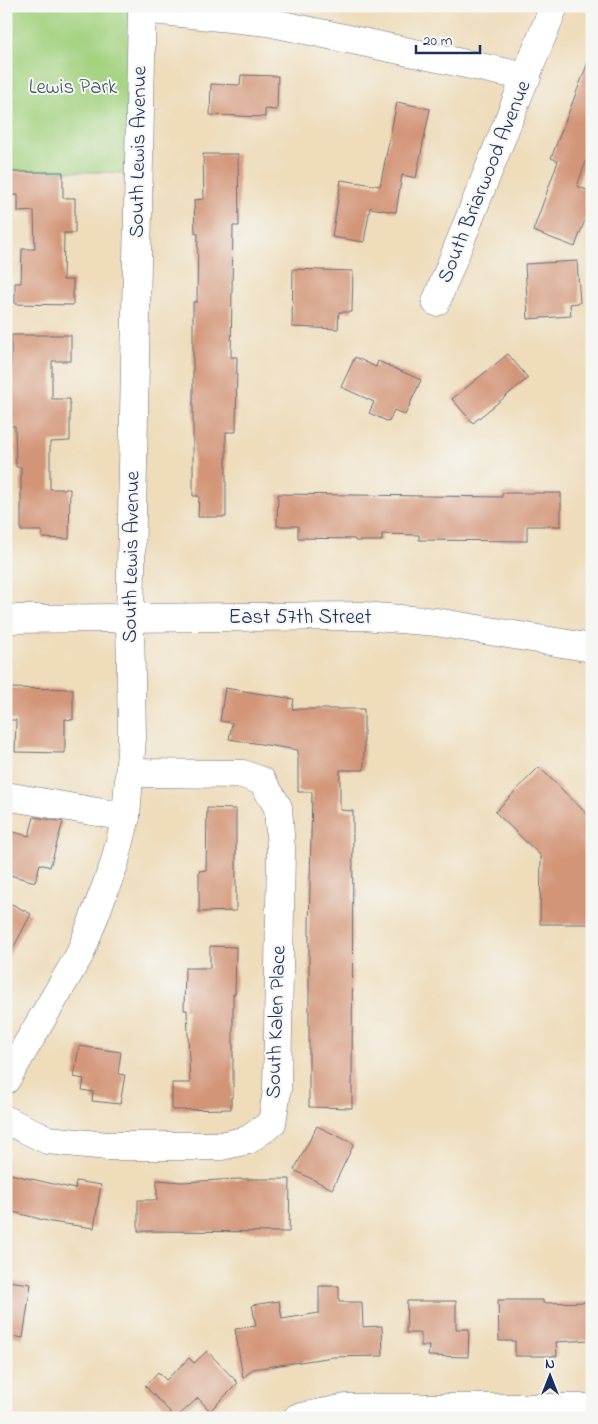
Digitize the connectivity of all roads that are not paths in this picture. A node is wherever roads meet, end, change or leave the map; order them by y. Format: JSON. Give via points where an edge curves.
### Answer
{"nodes":[{"id":1,"x":554,"y":6,"type":"edge"},
{"id":2,"x":142,"y":8,"type":"edge"},
{"id":3,"x":527,"y":78,"type":"junction"},
{"id":4,"x":436,"y":302,"type":"dead end"},
{"id":5,"x":6,"y":619,"type":"edge"},
{"id":6,"x":130,"y":619,"type":"junction"},
{"id":7,"x":592,"y":648,"type":"edge"},
{"id":8,"x":131,"y":773,"type":"junction"},
{"id":9,"x":6,"y":796,"type":"edge"},
{"id":10,"x":126,"y":817,"type":"junction"},
{"id":11,"x":6,"y":1080,"type":"edge"},
{"id":12,"x":6,"y":1120,"type":"edge"},
{"id":13,"x":592,"y":1408,"type":"edge"},
{"id":14,"x":297,"y":1418,"type":"edge"}],
"edges":[{"from":1,"to":3,"type":"street","name":"South Briarwood Avenue"},
{"from":2,"to":3,"type":"street","via":[[268,22]]},
{"from":2,"to":6,"type":"street","name":"South Lewis Avenue"},
{"from":3,"to":4,"type":"street","name":"South Briarwood Avenue"},
{"from":5,"to":6,"type":"street","name":"East 57th Street"},
{"from":6,"to":7,"type":"street","name":"East 57th Street","via":[[403,618]]},
{"from":6,"to":8,"type":"street","name":"South Lewis Avenue"},
{"from":8,"to":10,"type":"street","name":"South Lewis Avenue"},
{"from":8,"to":12,"type":"street","name":"South Kalen Place","via":[[243,774],[262,782],[278,807],[281,849],[277,1090],[272,1123],[248,1140],[221,1146],[107,1146],[48,1140]]},
{"from":9,"to":10,"type":"street"},
{"from":10,"to":11,"type":"street","name":"South Lewis Avenue","via":[[114,865],[80,954]]},
{"from":13,"to":14,"type":"street","via":[[346,1408]]}]}
